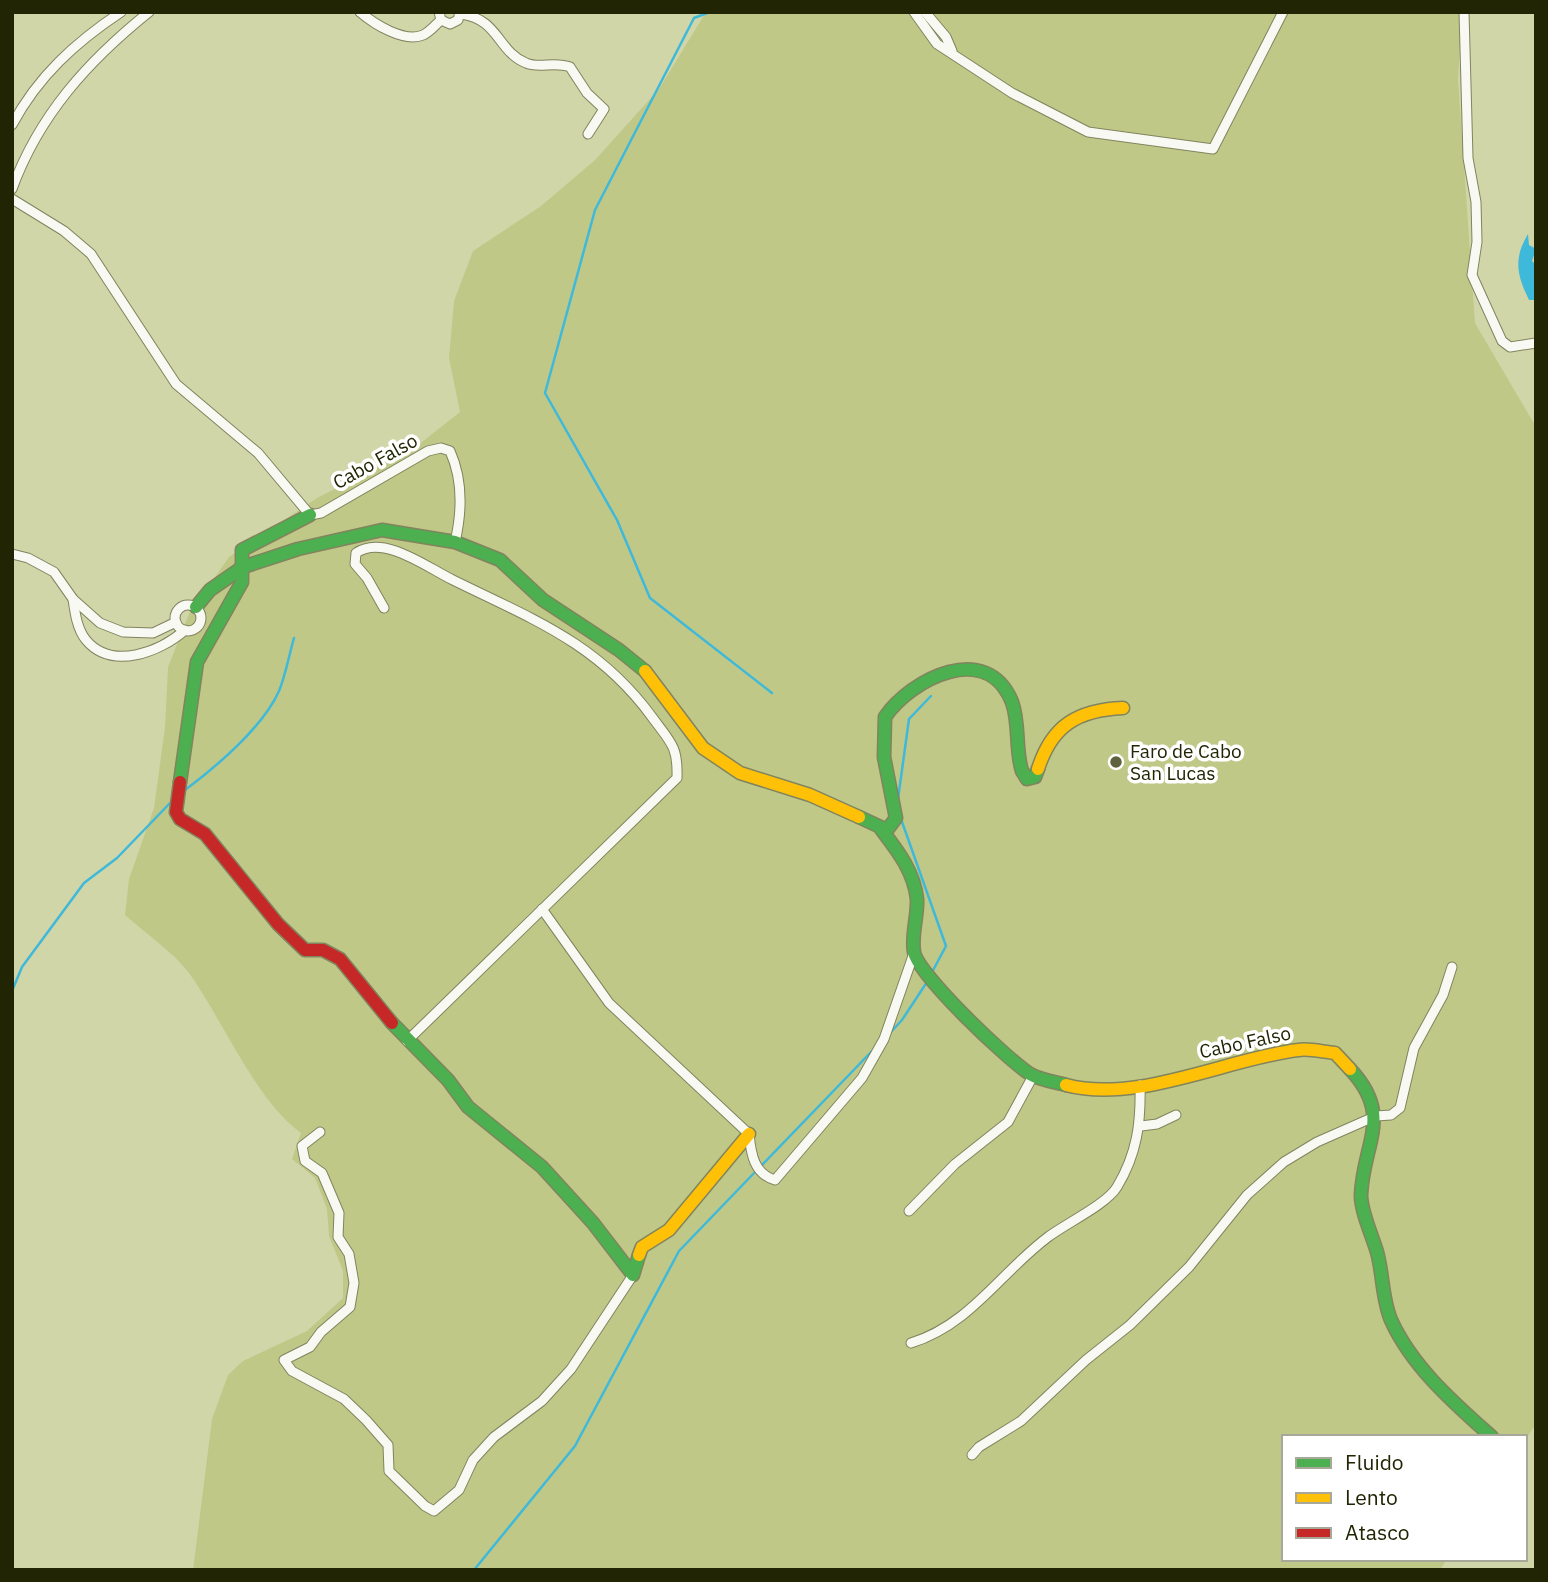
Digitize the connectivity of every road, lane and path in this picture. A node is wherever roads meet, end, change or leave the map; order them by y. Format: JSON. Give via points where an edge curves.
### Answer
{"nodes":[{"id":1,"x":121,"y":12,"type":"edge"},
{"id":2,"x":149,"y":12,"type":"edge"},
{"id":3,"x":360,"y":12,"type":"edge"},
{"id":4,"x":914,"y":12,"type":"edge"},
{"id":5,"x":925,"y":12,"type":"edge"},
{"id":6,"x":1283,"y":12,"type":"edge"},
{"id":7,"x":1464,"y":12,"type":"edge"},
{"id":8,"x":461,"y":13,"type":"edge"},
{"id":9,"x":440,"y":16,"type":"edge"},
{"id":10,"x":952,"y":51,"type":"junction"},
{"id":11,"x":12,"y":125,"type":"edge"},
{"id":12,"x":588,"y":134,"type":"dead end"},
{"id":13,"x":12,"y":189,"type":"edge"},
{"id":14,"x":12,"y":199,"type":"edge"},
{"id":15,"x":1536,"y":343,"type":"edge"},
{"id":16,"x":310,"y":515,"type":"junction"},
{"id":17,"x":455,"y":542,"type":"junction"},
{"id":18,"x":12,"y":554,"type":"edge"},
{"id":19,"x":243,"y":567,"type":"junction"},
{"id":20,"x":73,"y":599,"type":"junction"},
{"id":21,"x":196,"y":607,"type":"junction"},
{"id":22,"x":384,"y":608,"type":"dead end"},
{"id":23,"x":88,"y":611,"type":"junction"},
{"id":24,"x":77,"y":622,"type":"junction"},
{"id":25,"x":176,"y":622,"type":"junction"},
{"id":26,"x":185,"y":631,"type":"junction"},
{"id":27,"x":153,"y":633,"type":"junction"},
{"id":28,"x":157,"y":650,"type":"junction"},
{"id":29,"x":1123,"y":709,"type":"dead end"},
{"id":30,"x":881,"y":829,"type":"junction"},
{"id":31,"x":542,"y":909,"type":"junction"},
{"id":32,"x":914,"y":953,"type":"junction"},
{"id":33,"x":1452,"y":967,"type":"dead end"},
{"id":34,"x":926,"y":976,"type":"junction"},
{"id":35,"x":905,"y":982,"type":"junction"},
{"id":36,"x":407,"y":1041,"type":"junction"},
{"id":37,"x":1033,"y":1076,"type":"junction"},
{"id":38,"x":1140,"y":1085,"type":"junction"},
{"id":39,"x":1176,"y":1115,"type":"dead end"},
{"id":40,"x":1376,"y":1116,"type":"junction"},
{"id":41,"x":1141,"y":1126,"type":"junction"},
{"id":42,"x":320,"y":1132,"type":"dead end"},
{"id":43,"x":749,"y":1135,"type":"junction"},
{"id":44,"x":909,"y":1211,"type":"dead end"},
{"id":45,"x":633,"y":1275,"type":"junction"},
{"id":46,"x":911,"y":1343,"type":"dead end"},
{"id":47,"x":1490,"y":1435,"type":"edge"},
{"id":48,"x":972,"y":1455,"type":"dead end"}],
"edges":[{"from":1,"to":11,"type":"street","via":[[54,65]]},
{"from":2,"to":13,"type":"street","via":[[111,42],[66,92],[36,138]]},
{"from":3,"to":9,"type":"street","via":[[374,24],[416,36],[426,33]]},
{"from":4,"to":10,"type":"street","via":[[931,39]]},
{"from":5,"to":10,"type":"street"},
{"from":6,"to":10,"type":"street","via":[[1213,149],[1088,132],[1012,93]]},
{"from":7,"to":15,"type":"street","via":[[1468,158],[1476,202],[1472,275],[1502,341],[1510,347]]},
{"from":8,"to":9,"type":"street","via":[[453,24]]},
{"from":8,"to":12,"type":"street","via":[[482,19],[527,64],[552,62],[570,68],[604,109]]},
{"from":14,"to":16,"type":"street","via":[[91,254],[176,384],[258,453]]},
{"from":16,"to":17,"type":"street","name":"Cabo Falso","via":[[441,448],[450,451],[459,483],[462,515]]},
{"from":16,"to":19,"type":"street","via":[[242,550]]},
{"from":17,"to":19,"type":"street","via":[[382,530]]},
{"from":17,"to":30,"type":"street","via":[[500,560],[543,600],[619,650],[649,675],[703,748],[740,774],[810,795]]},
{"from":18,"to":20,"type":"street","via":[[54,572]]},
{"from":19,"to":21,"type":"street","via":[[216,585]]},
{"from":19,"to":36,"type":"street","via":[[236,597],[197,663],[176,812],[205,834],[305,950],[323,950],[340,959]]},
{"from":20,"to":23,"type":"street"},
{"from":20,"to":24,"type":"street"},
{"from":21,"to":25,"type":"street","via":[[180,607]]},
{"from":21,"to":26,"type":"street","via":[[201,621]]},
{"from":22,"to":31,"type":"street","via":[[355,564],[356,553],[365,547],[380,546],[421,563],[585,648],[639,700],[678,753],[677,778]]},
{"from":23,"to":24,"type":"street"},
{"from":23,"to":27,"type":"street","via":[[100,623],[123,632]]},
{"from":24,"to":28,"type":"street","via":[[95,648],[120,656]]},
{"from":25,"to":26,"type":"street"},
{"from":25,"to":27,"type":"street"},
{"from":26,"to":28,"type":"street"},
{"from":27,"to":28,"type":"street"},
{"from":29,"to":30,"type":"street","via":[[1066,724],[1049,739],[1035,777],[1027,779],[1010,698],[998,684],[986,673],[970,668],[928,679],[885,718],[884,757],[896,818],[890,829]]},
{"from":30,"to":32,"type":"street","via":[[906,862],[917,898]]},
{"from":31,"to":36,"type":"street"},
{"from":31,"to":43,"type":"street","via":[[609,1003]]},
{"from":32,"to":34,"type":"street","name":"Cabo Falso"},
{"from":32,"to":35,"type":"street"},
{"from":33,"to":40,"type":"street","via":[[1415,1048],[1400,1108],[1391,1115]]},
{"from":34,"to":35,"type":"street"},
{"from":34,"to":37,"type":"street","name":"Cabo Falso","via":[[993,1046]]},
{"from":35,"to":43,"type":"street","via":[[884,1039],[862,1077],[775,1180],[758,1169]]},
{"from":36,"to":45,"type":"street","via":[[448,1080],[468,1107],[542,1167]]},
{"from":37,"to":38,"type":"street","name":"Cabo Falso","via":[[1089,1091]]},
{"from":37,"to":44,"type":"street","via":[[1007,1122],[955,1164]]},
{"from":38,"to":40,"type":"street","name":"Cabo Falso","via":[[1300,1049],[1335,1054],[1362,1082]]},
{"from":38,"to":41,"type":"street"},
{"from":39,"to":41,"type":"street"},
{"from":40,"to":47,"type":"street","via":[[1361,1197],[1390,1318],[1408,1351],[1454,1404]]},
{"from":40,"to":48,"type":"street","via":[[1284,1162],[1247,1195],[1189,1267],[1130,1325],[1021,1422]]},
{"from":41,"to":46,"type":"street","via":[[1116,1190],[1046,1238],[971,1310],[933,1336]]},
{"from":42,"to":45,"type":"street","via":[[302,1146],[305,1161],[322,1173],[339,1213],[338,1237],[349,1254],[354,1283],[350,1307],[310,1347],[284,1360],[292,1371],[344,1399],[366,1420],[388,1445],[389,1471],[434,1511],[459,1490],[473,1460],[494,1437],[542,1401],[571,1369]]},
{"from":43,"to":45,"type":"street","via":[[669,1230],[642,1247]]}]}
